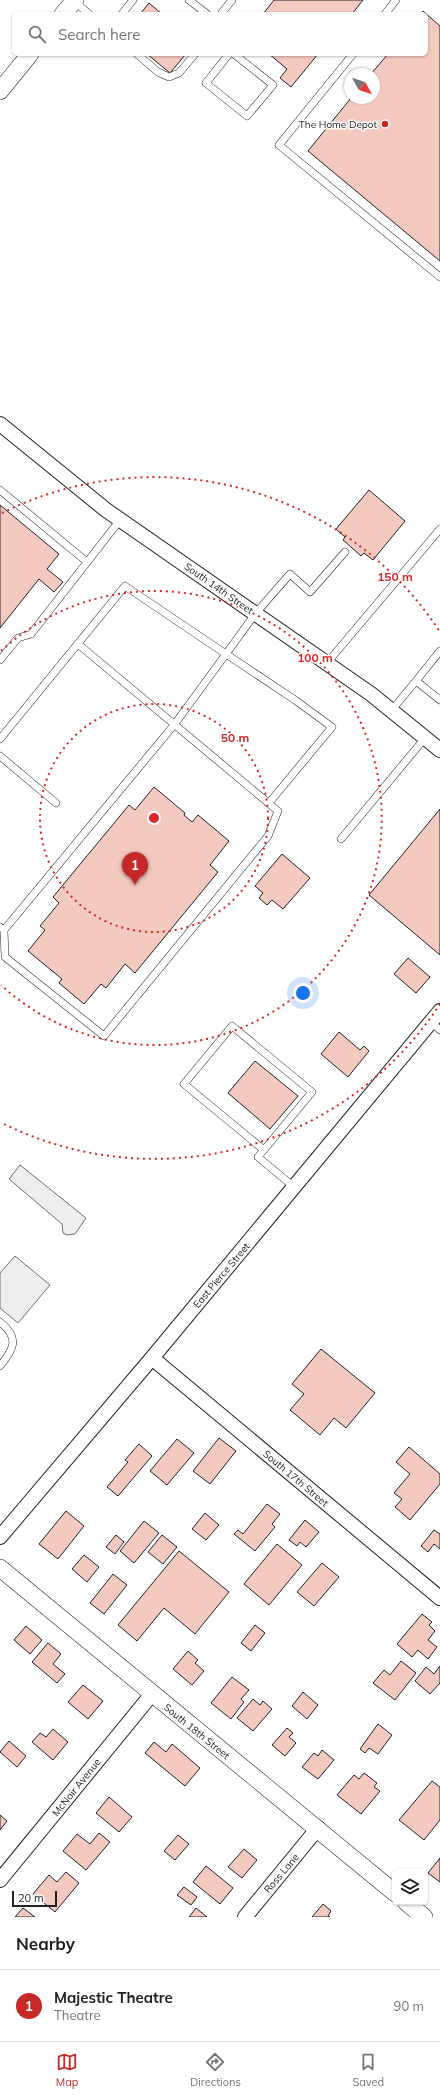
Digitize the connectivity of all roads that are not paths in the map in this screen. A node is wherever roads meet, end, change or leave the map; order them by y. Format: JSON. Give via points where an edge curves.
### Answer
{"nodes":[{"id":1,"x":134,"y":0,"type":"edge"},
{"id":2,"x":189,"y":0,"type":"edge"},
{"id":3,"x":232,"y":0,"type":"edge"},
{"id":4,"x":396,"y":0,"type":"edge"},
{"id":5,"x":71,"y":5,"type":"edge"},
{"id":6,"x":85,"y":12,"type":"edge"},
{"id":7,"x":124,"y":12,"type":"edge"},
{"id":8,"x":204,"y":12,"type":"edge"},
{"id":9,"x":223,"y":12,"type":"edge"},
{"id":10,"x":387,"y":12,"type":"edge"},
{"id":11,"x":28,"y":56,"type":"edge"},
{"id":12,"x":139,"y":56,"type":"edge"},
{"id":13,"x":193,"y":56,"type":"edge"},
{"id":14,"x":227,"y":56,"type":"edge"},
{"id":15,"x":236,"y":56,"type":"edge"},
{"id":16,"x":351,"y":56,"type":"edge"},
{"id":17,"x":0,"y":91,"type":"edge"},
{"id":18,"x":440,"y":277,"type":"edge"},
{"id":19,"x":0,"y":424,"type":"edge"},
{"id":20,"x":0,"y":490,"type":"edge"},
{"id":21,"x":120,"y":520,"type":"junction"},
{"id":22,"x":440,"y":529,"type":"edge"},
{"id":23,"x":345,"y":552,"type":"dead end"},
{"id":24,"x":87,"y":562,"type":"junction"},
{"id":25,"x":255,"y":614,"type":"junction"},
{"id":26,"x":78,"y":644,"type":"junction"},
{"id":27,"x":440,"y":651,"type":"edge"},
{"id":28,"x":226,"y":654,"type":"junction"},
{"id":29,"x":0,"y":660,"type":"edge"},
{"id":30,"x":327,"y":663,"type":"junction"},
{"id":31,"x":416,"y":681,"type":"junction"},
{"id":32,"x":440,"y":700,"type":"edge"},
{"id":33,"x":391,"y":711,"type":"junction"},
{"id":34,"x":174,"y":725,"type":"junction"},
{"id":35,"x":425,"y":738,"type":"junction"},
{"id":36,"x":0,"y":739,"type":"edge"},
{"id":37,"x":440,"y":750,"type":"edge"},
{"id":38,"x":0,"y":756,"type":"edge"},
{"id":39,"x":56,"y":803,"type":"dead end"},
{"id":40,"x":269,"y":803,"type":"junction"},
{"id":41,"x":341,"y":839,"type":"dead end"},
{"id":42,"x":2,"y":929,"type":"edge"},
{"id":43,"x":440,"y":1011,"type":"edge"},
{"id":44,"x":435,"y":1026,"type":"edge"},
{"id":45,"x":264,"y":1150,"type":"junction"},
{"id":46,"x":294,"y":1187,"type":"junction"},
{"id":47,"x":0,"y":1322,"type":"edge"},
{"id":48,"x":152,"y":1358,"type":"junction"},
{"id":49,"x":0,"y":1366,"type":"edge"},
{"id":50,"x":0,"y":1537,"type":"edge"},
{"id":51,"x":0,"y":1568,"type":"edge"},
{"id":52,"x":440,"y":1598,"type":"edge"},
{"id":53,"x":152,"y":1694,"type":"junction"},
{"id":54,"x":318,"y":1828,"type":"junction"},
{"id":55,"x":0,"y":1880,"type":"edge"},
{"id":56,"x":392,"y":1890,"type":"edge"},
{"id":57,"x":409,"y":1905,"type":"edge"},
{"id":58,"x":245,"y":1917,"type":"edge"},
{"id":59,"x":422,"y":1917,"type":"edge"}],
"edges":[{"from":1,"to":7,"type":"lane"},
{"from":2,"to":8,"type":"lane"},
{"from":3,"to":9,"type":"lane"},
{"from":4,"to":10,"type":"lane"},
{"from":5,"to":6,"type":"lane"},
{"from":11,"to":17,"type":"street"},
{"from":12,"to":13,"type":"lane","via":[[158,72],[170,77],[179,74]]},
{"from":14,"to":15,"type":"lane","via":[[206,83],[247,116],[273,86]]},
{"from":16,"to":18,"type":"lane","via":[[279,145]]},
{"from":19,"to":21,"type":"street","name":"South 14th Street"},
{"from":20,"to":24,"type":"lane"},
{"from":21,"to":24,"type":"lane"},
{"from":21,"to":25,"type":"street","name":"South 14th Street"},
{"from":22,"to":30,"type":"lane"},
{"from":23,"to":25,"type":"lane","via":[[310,592],[290,574]]},
{"from":24,"to":29,"type":"lane","via":[[31,634],[18,638]]},
{"from":25,"to":28,"type":"lane"},
{"from":25,"to":30,"type":"street","name":"South 14th Street"},
{"from":26,"to":28,"type":"lane","via":[[125,586]]},
{"from":26,"to":34,"type":"lane"},
{"from":26,"to":36,"type":"lane"},
{"from":27,"to":31,"type":"lane"},
{"from":28,"to":34,"type":"lane"},
{"from":28,"to":40,"type":"lane","via":[[332,728]]},
{"from":30,"to":33,"type":"street","name":"South 14th Street"},
{"from":31,"to":32,"type":"lane"},
{"from":31,"to":33,"type":"lane"},
{"from":33,"to":35,"type":"street","name":"South 14th Street"},
{"from":34,"to":40,"type":"lane"},
{"from":34,"to":42,"type":"lane"},
{"from":35,"to":37,"type":"street","name":"South 14th Street"},
{"from":35,"to":41,"type":"lane"},
{"from":38,"to":39,"type":"lane"},
{"from":40,"to":42,"type":"lane","via":[[278,811],[268,836],[104,1036],[6,957]]},
{"from":43,"to":44,"type":"street","name":"East Pierce Street"},
{"from":44,"to":46,"type":"street","name":"East Pierce Street"},
{"from":45,"to":45,"type":"lane","via":[[312,1092],[232,1026],[184,1084]]},
{"from":45,"to":46,"type":"lane","via":[[258,1157]]},
{"from":46,"to":48,"type":"street","name":"East Pierce Street"},
{"from":47,"to":49,"type":"lane","via":[[12,1334],[13,1345]]},
{"from":48,"to":50,"type":"street","name":"East Pierce Street"},
{"from":48,"to":52,"type":"street","name":"South 17th Street"},
{"from":51,"to":53,"type":"street","name":"South 18th Street"},
{"from":53,"to":54,"type":"street","name":"South 18th Street"},
{"from":53,"to":55,"type":"street","name":"McNair Avenue"},
{"from":54,"to":56,"type":"street","name":"South 18th Street"},
{"from":54,"to":58,"type":"street","name":"Ross Lane"},
{"from":57,"to":59,"type":"street"}]}
